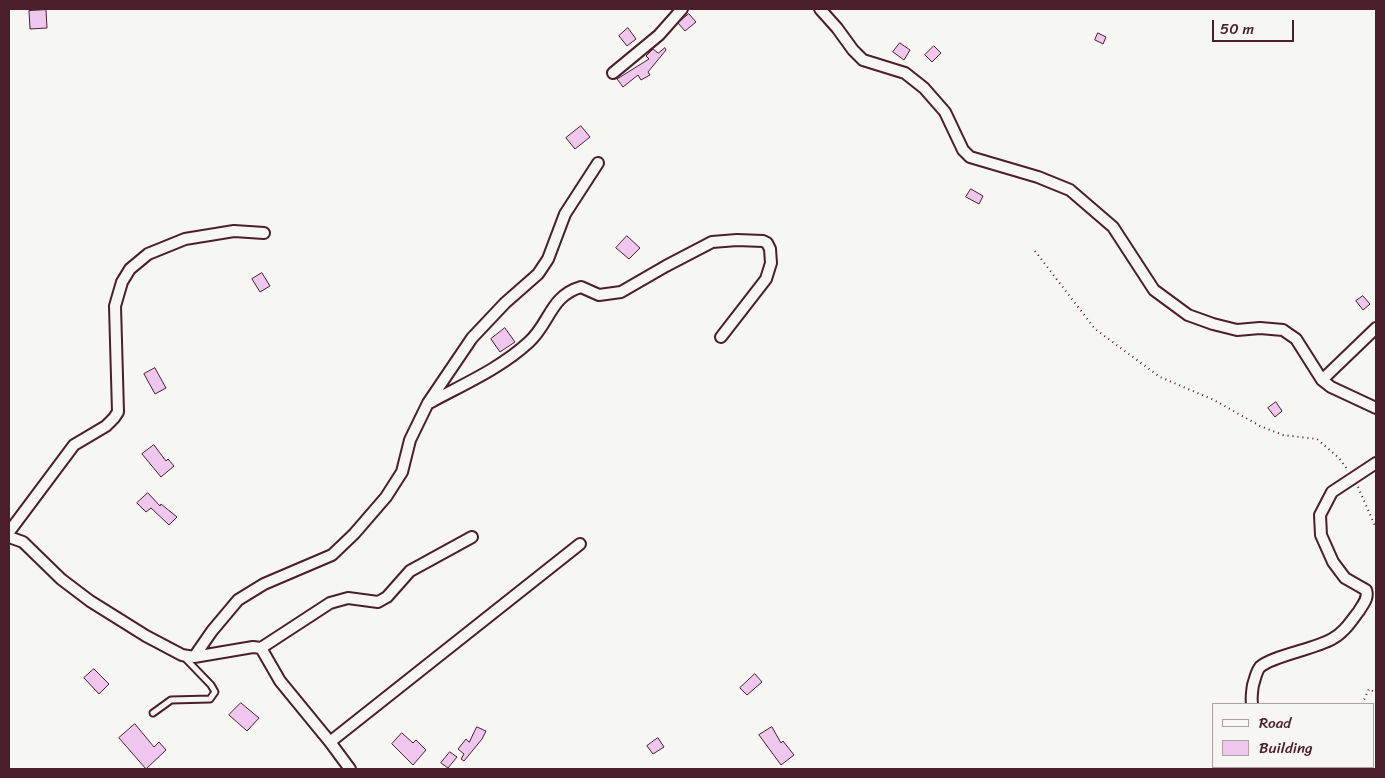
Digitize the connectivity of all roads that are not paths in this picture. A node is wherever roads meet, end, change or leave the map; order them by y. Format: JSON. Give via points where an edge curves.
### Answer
{"nodes":[{"id":1,"x":682,"y":9,"type":"edge"},
{"id":2,"x":820,"y":9,"type":"edge"},
{"id":3,"x":613,"y":73,"type":"dead end"},
{"id":4,"x":598,"y":163,"type":"dead end"},
{"id":5,"x":264,"y":234,"type":"dead end"},
{"id":6,"x":1376,"y":328,"type":"edge"},
{"id":7,"x":721,"y":337,"type":"dead end"},
{"id":8,"x":1322,"y":380,"type":"junction"},
{"id":9,"x":428,"y":403,"type":"junction"},
{"id":10,"x":1376,"y":408,"type":"edge"},
{"id":11,"x":1376,"y":463,"type":"edge"},
{"id":12,"x":9,"y":532,"type":"edge"},
{"id":13,"x":9,"y":537,"type":"edge"},
{"id":14,"x":472,"y":537,"type":"dead end"},
{"id":15,"x":580,"y":544,"type":"dead end"},
{"id":16,"x":262,"y":648,"type":"junction"},
{"id":17,"x":182,"y":654,"type":"junction"},
{"id":18,"x":194,"y":658,"type":"junction"},
{"id":19,"x":1252,"y":703,"type":"edge"},
{"id":20,"x":153,"y":713,"type":"dead end"},
{"id":21,"x":330,"y":742,"type":"junction"},
{"id":22,"x":350,"y":769,"type":"edge"}],
"edges":[{"from":1,"to":3,"type":"street","via":[[659,35]]},
{"from":2,"to":8,"type":"street","via":[[863,60],[905,73],[924,88],[945,112],[963,150],[970,157],[1070,190],[1113,227],[1154,290],[1188,315],[1213,324],[1238,330],[1283,330],[1296,339]]},
{"from":4,"to":9,"type":"street","via":[[565,214],[548,259],[538,274],[472,338]]},
{"from":5,"to":12,"type":"street","via":[[234,231],[185,239],[148,254],[130,268],[114,306],[118,412],[106,426],[74,446]]},
{"from":6,"to":8,"type":"street"},
{"from":7,"to":9,"type":"street","via":[[766,279],[772,263],[770,249],[763,241],[712,242],[621,292],[598,295],[581,287],[568,291],[525,346],[505,361]]},
{"from":8,"to":10,"type":"street"},
{"from":9,"to":18,"type":"street","via":[[410,440],[402,472],[386,497],[354,534],[332,555],[264,584],[238,600]]},
{"from":11,"to":19,"type":"street","via":[[1332,492],[1320,515],[1321,535],[1334,562],[1344,578],[1366,590],[1365,602],[1346,628],[1333,639],[1260,667]]},
{"from":13,"to":17,"type":"street","via":[[23,542],[90,602]]},
{"from":14,"to":16,"type":"street","via":[[410,570],[378,602],[348,598],[330,603]]},
{"from":15,"to":21,"type":"street"},
{"from":16,"to":18,"type":"street"},
{"from":16,"to":21,"type":"street","via":[[280,681]]},
{"from":17,"to":18,"type":"street"},
{"from":17,"to":20,"type":"lane","via":[[215,692],[210,698],[171,700]]},
{"from":21,"to":22,"type":"street"}]}
